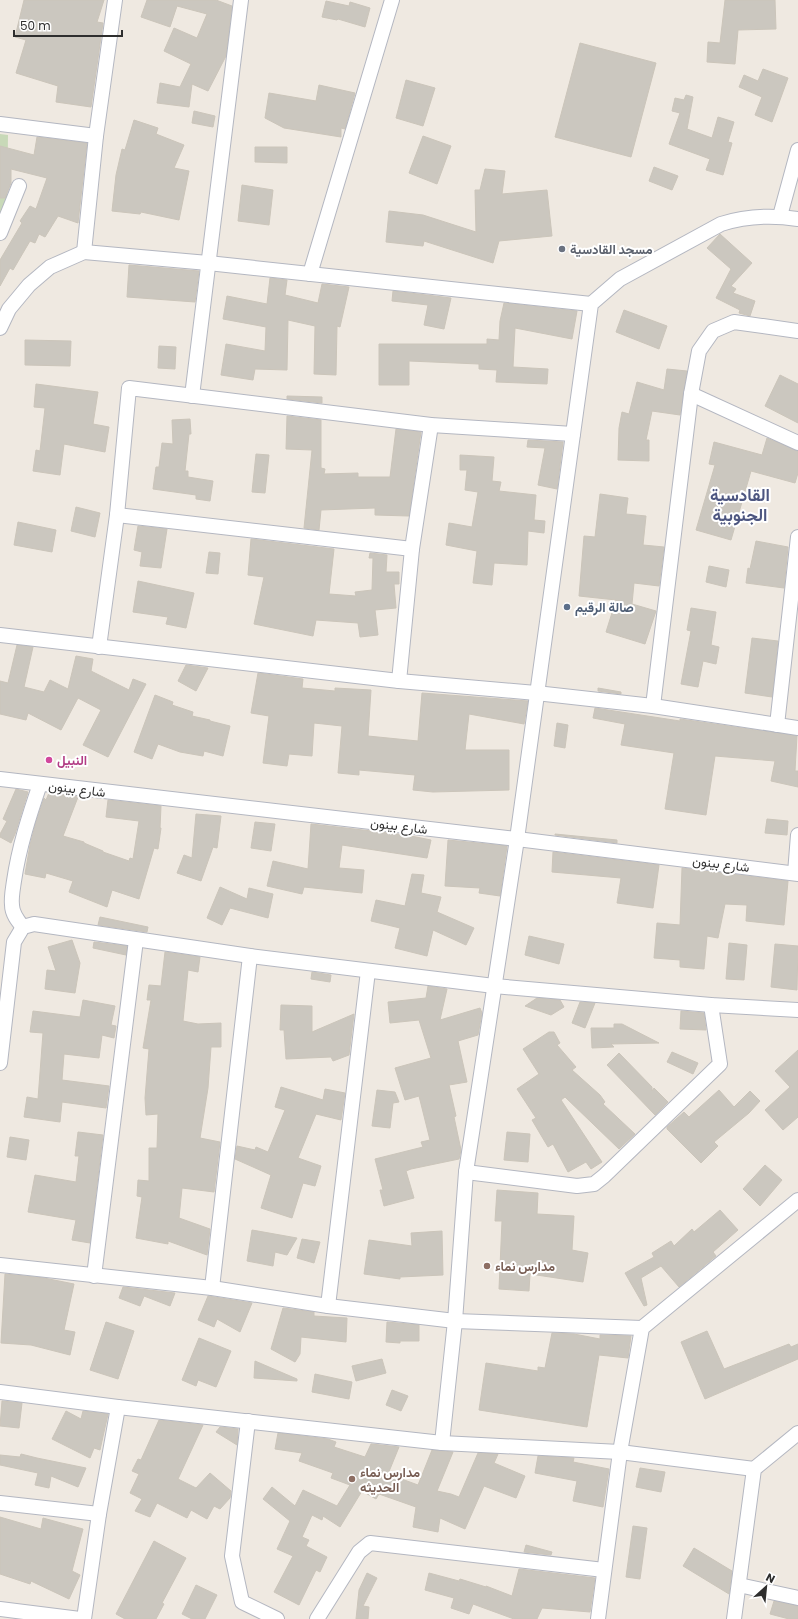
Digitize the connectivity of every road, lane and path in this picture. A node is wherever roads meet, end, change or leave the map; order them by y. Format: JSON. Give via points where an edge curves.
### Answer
{"nodes":[{"id":1,"x":115,"y":0,"type":"edge"},
{"id":2,"x":241,"y":0,"type":"edge"},
{"id":3,"x":392,"y":0,"type":"edge"},
{"id":4,"x":0,"y":124,"type":"edge"},
{"id":5,"x":96,"y":136,"type":"junction"},
{"id":6,"x":798,"y":150,"type":"edge"},
{"id":7,"x":19,"y":186,"type":"dead end"},
{"id":8,"x":780,"y":216,"type":"junction"},
{"id":9,"x":798,"y":219,"type":"edge"},
{"id":10,"x":0,"y":233,"type":"edge"},
{"id":11,"x":84,"y":252,"type":"junction"},
{"id":12,"x":208,"y":263,"type":"junction"},
{"id":13,"x":310,"y":274,"type":"junction"},
{"id":14,"x":591,"y":304,"type":"junction"},
{"id":15,"x":0,"y":328,"type":"edge"},
{"id":16,"x":798,"y":331,"type":"edge"},
{"id":17,"x":691,"y":394,"type":"junction"},
{"id":18,"x":192,"y":396,"type":"junction"},
{"id":19,"x":431,"y":425,"type":"junction"},
{"id":20,"x":572,"y":434,"type":"junction"},
{"id":21,"x":798,"y":443,"type":"edge"},
{"id":22,"x":117,"y":515,"type":"junction"},
{"id":23,"x":798,"y":537,"type":"edge"},
{"id":24,"x":412,"y":549,"type":"junction"},
{"id":25,"x":0,"y":635,"type":"edge"},
{"id":26,"x":99,"y":647,"type":"junction"},
{"id":27,"x":399,"y":681,"type":"junction"},
{"id":28,"x":536,"y":693,"type":"junction"},
{"id":29,"x":653,"y":706,"type":"junction"},
{"id":30,"x":777,"y":725,"type":"junction"},
{"id":31,"x":798,"y":728,"type":"edge"},
{"id":32,"x":4,"y":782,"type":"edge"},
{"id":33,"x":40,"y":784,"type":"junction"},
{"id":34,"x":798,"y":835,"type":"edge"},
{"id":35,"x":517,"y":839,"type":"junction"},
{"id":36,"x":797,"y":874,"type":"edge"},
{"id":37,"x":23,"y":927,"type":"junction"},
{"id":38,"x":136,"y":940,"type":"junction"},
{"id":39,"x":250,"y":956,"type":"junction"},
{"id":40,"x":368,"y":971,"type":"junction"},
{"id":41,"x":494,"y":986,"type":"junction"},
{"id":42,"x":711,"y":1005,"type":"junction"},
{"id":43,"x":798,"y":1010,"type":"edge"},
{"id":44,"x":0,"y":1063,"type":"edge"},
{"id":45,"x":466,"y":1172,"type":"junction"},
{"id":46,"x":798,"y":1200,"type":"edge"},
{"id":47,"x":0,"y":1265,"type":"edge"},
{"id":48,"x":94,"y":1276,"type":"junction"},
{"id":49,"x":212,"y":1288,"type":"junction"},
{"id":50,"x":328,"y":1306,"type":"junction"},
{"id":51,"x":455,"y":1321,"type":"junction"},
{"id":52,"x":642,"y":1328,"type":"junction"},
{"id":53,"x":0,"y":1392,"type":"edge"},
{"id":54,"x":118,"y":1407,"type":"junction"},
{"id":55,"x":248,"y":1421,"type":"junction"},
{"id":56,"x":798,"y":1433,"type":"edge"},
{"id":57,"x":442,"y":1443,"type":"junction"},
{"id":58,"x":620,"y":1452,"type":"junction"},
{"id":59,"x":754,"y":1469,"type":"junction"},
{"id":60,"x":0,"y":1502,"type":"edge"},
{"id":61,"x":99,"y":1514,"type":"junction"},
{"id":62,"x":604,"y":1570,"type":"junction"},
{"id":63,"x":739,"y":1584,"type":"junction"},
{"id":64,"x":798,"y":1598,"type":"edge"},
{"id":65,"x":0,"y":1609,"type":"edge"},
{"id":66,"x":80,"y":1619,"type":"edge"},
{"id":67,"x":84,"y":1619,"type":"edge"},
{"id":68,"x":277,"y":1619,"type":"edge"},
{"id":69,"x":317,"y":1619,"type":"edge"},
{"id":70,"x":598,"y":1619,"type":"edge"},
{"id":71,"x":734,"y":1619,"type":"edge"}],
"edges":[{"from":1,"to":5,"type":"street"},
{"from":2,"to":12,"type":"street"},
{"from":3,"to":13,"type":"street"},
{"from":4,"to":5,"type":"street"},
{"from":5,"to":11,"type":"street"},
{"from":6,"to":8,"type":"street"},
{"from":7,"to":10,"type":"street"},
{"from":8,"to":9,"type":"street"},
{"from":8,"to":14,"type":"street","via":[[738,218],[720,224],[620,279]]},
{"from":11,"to":12,"type":"street"},
{"from":11,"to":15,"type":"street","via":[[50,267],[29,285],[9,309]]},
{"from":12,"to":13,"type":"street"},
{"from":12,"to":18,"type":"street"},
{"from":13,"to":14,"type":"street"},
{"from":14,"to":20,"type":"street"},
{"from":16,"to":17,"type":"street","via":[[734,322],[713,331],[699,351]]},
{"from":17,"to":21,"type":"street"},
{"from":17,"to":29,"type":"street"},
{"from":18,"to":19,"type":"street"},
{"from":18,"to":22,"type":"street","via":[[129,388]]},
{"from":19,"to":20,"type":"street"},
{"from":19,"to":24,"type":"street"},
{"from":20,"to":28,"type":"street"},
{"from":22,"to":24,"type":"street"},
{"from":22,"to":26,"type":"street"},
{"from":23,"to":30,"type":"street"},
{"from":24,"to":27,"type":"street"},
{"from":25,"to":26,"type":"street"},
{"from":26,"to":27,"type":"street"},
{"from":27,"to":28,"type":"street"},
{"from":28,"to":29,"type":"street"},
{"from":28,"to":35,"type":"street"},
{"from":29,"to":30,"type":"street"},
{"from":30,"to":31,"type":"street"},
{"from":32,"to":33,"type":"street","name":"شارع بينون"},
{"from":33,"to":35,"type":"street","name":"شارع بينون"},
{"from":33,"to":37,"type":"street","via":[[24,830],[13,892],[12,906],[16,919]]},
{"from":34,"to":36,"type":"street"},
{"from":35,"to":36,"type":"street","name":"شارع بينون"},
{"from":35,"to":41,"type":"street"},
{"from":37,"to":38,"type":"street","via":[[34,924]]},
{"from":37,"to":44,"type":"street","via":[[14,942]]},
{"from":38,"to":39,"type":"street"},
{"from":38,"to":48,"type":"street"},
{"from":39,"to":40,"type":"street"},
{"from":39,"to":49,"type":"street"},
{"from":40,"to":41,"type":"street"},
{"from":40,"to":50,"type":"street"},
{"from":41,"to":42,"type":"street"},
{"from":41,"to":45,"type":"street"},
{"from":42,"to":43,"type":"street"},
{"from":42,"to":45,"type":"street","via":[[720,1064],[594,1184],[577,1186]]},
{"from":45,"to":51,"type":"street"},
{"from":46,"to":52,"type":"street"},
{"from":47,"to":48,"type":"street"},
{"from":48,"to":49,"type":"street"},
{"from":49,"to":50,"type":"street"},
{"from":50,"to":51,"type":"street"},
{"from":51,"to":52,"type":"street"},
{"from":51,"to":57,"type":"street"},
{"from":52,"to":58,"type":"street"},
{"from":53,"to":54,"type":"street"},
{"from":54,"to":55,"type":"street"},
{"from":54,"to":61,"type":"street"},
{"from":55,"to":57,"type":"street"},
{"from":55,"to":68,"type":"street","via":[[232,1556],[242,1602]]},
{"from":56,"to":59,"type":"street"},
{"from":57,"to":58,"type":"street"},
{"from":58,"to":59,"type":"street"},
{"from":58,"to":62,"type":"street"},
{"from":59,"to":63,"type":"street"},
{"from":60,"to":61,"type":"street"},
{"from":61,"to":67,"type":"street"},
{"from":62,"to":69,"type":"street","via":[[370,1543],[359,1552]]},
{"from":62,"to":70,"type":"street"},
{"from":63,"to":64,"type":"street"},
{"from":63,"to":71,"type":"street"},
{"from":65,"to":66,"type":"street"}]}
